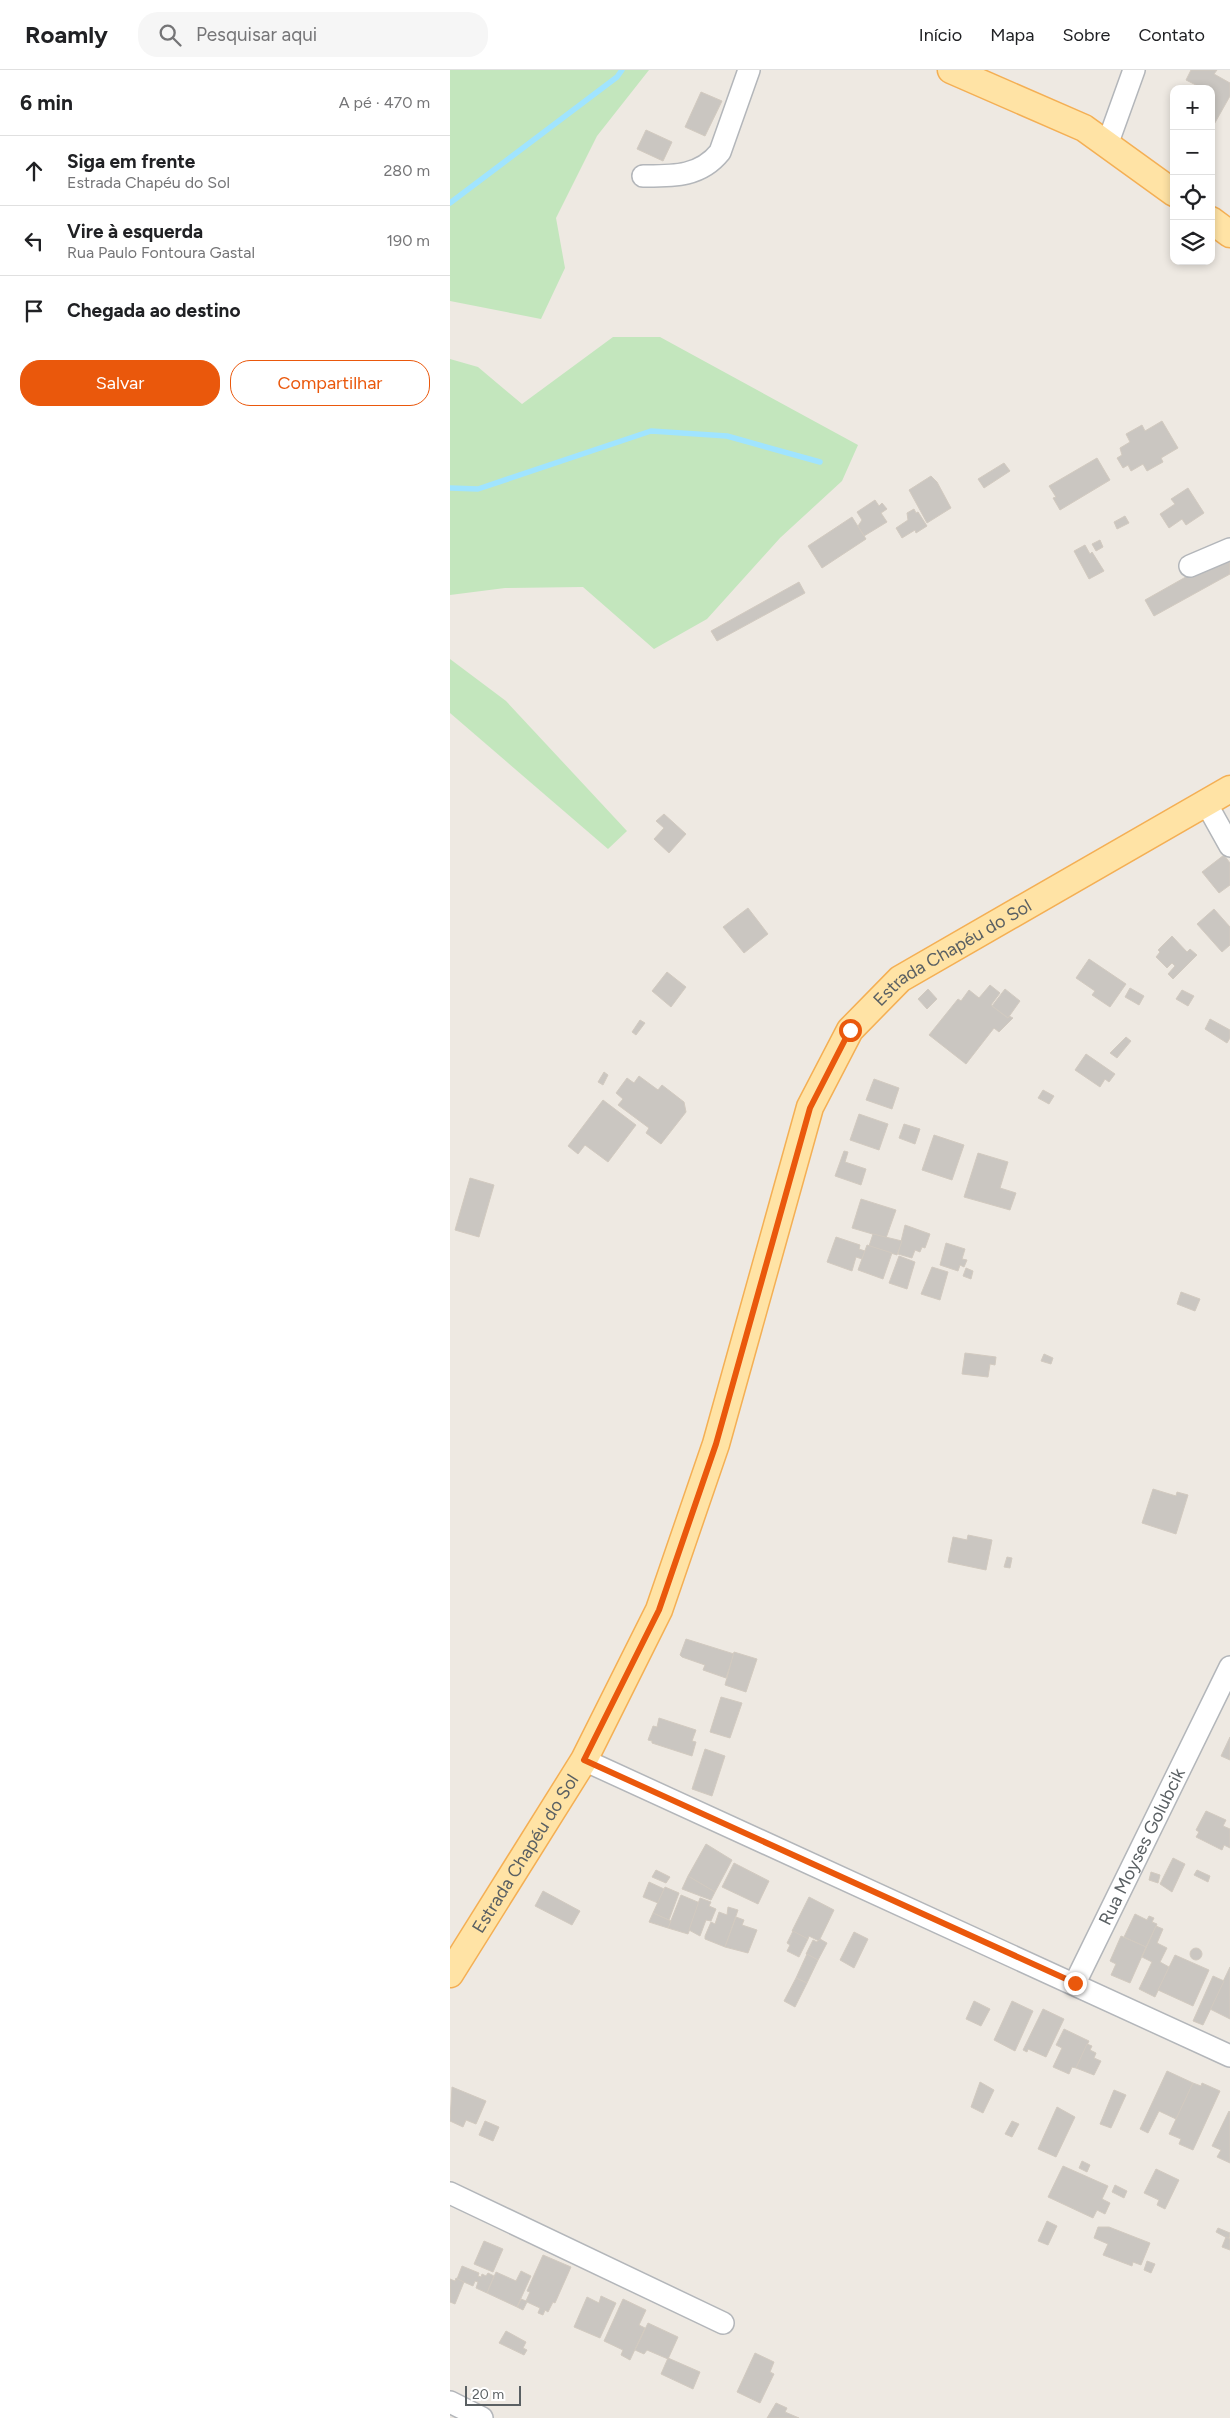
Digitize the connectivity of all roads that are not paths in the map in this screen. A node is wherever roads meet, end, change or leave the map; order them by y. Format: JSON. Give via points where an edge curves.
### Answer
{"nodes":[{"id":1,"x":749,"y":70,"type":"edge"},
{"id":2,"x":951,"y":70,"type":"edge"},
{"id":3,"x":1134,"y":70,"type":"edge"},
{"id":4,"x":1106,"y":145,"type":"junction"},
{"id":5,"x":643,"y":176,"type":"dead end"},
{"id":6,"x":1170,"y":190,"type":"edge"},
{"id":7,"x":1215,"y":223,"type":"edge"},
{"id":8,"x":1230,"y":234,"type":"edge"},
{"id":9,"x":1230,"y":549,"type":"edge"},
{"id":10,"x":1190,"y":566,"type":"dead end"},
{"id":11,"x":1230,"y":789,"type":"edge"},
{"id":12,"x":1206,"y":803,"type":"junction"},
{"id":13,"x":1230,"y":846,"type":"edge"},
{"id":14,"x":1230,"y":1667,"type":"edge"},
{"id":15,"x":1220,"y":1710,"type":"edge"},
{"id":16,"x":584,"y":1760,"type":"junction"},
{"id":17,"x":450,"y":1974,"type":"edge"},
{"id":18,"x":1075,"y":1983,"type":"junction"},
{"id":19,"x":1230,"y":2056,"type":"edge"},
{"id":20,"x":450,"y":2193,"type":"edge"},
{"id":21,"x":723,"y":2323,"type":"dead end"},
{"id":22,"x":450,"y":2402,"type":"edge"},
{"id":23,"x":482,"y":2418,"type":"edge"}],
"edges":[{"from":1,"to":5,"type":"street","via":[[720,152],[712,163],[693,173]]},
{"from":2,"to":4,"type":"main road","via":[[1084,128]]},
{"from":3,"to":4,"type":"street"},
{"from":4,"to":6,"type":"main road"},
{"from":7,"to":8,"type":"main road"},
{"from":9,"to":10,"type":"street"},
{"from":11,"to":12,"type":"main road","name":"Estrada Chapéu do Sol"},
{"from":12,"to":13,"type":"street"},
{"from":12,"to":16,"type":"main road","name":"Estrada Chapéu do Sol","via":[[900,979],[850,1030],[810,1108],[716,1444],[659,1610]]},
{"from":14,"to":15,"type":"street","name":"Rua Moyses Golubcik"},
{"from":15,"to":18,"type":"street","name":"Rua Moyses Golubcik"},
{"from":16,"to":17,"type":"main road","name":"Estrada Chapéu do Sol"},
{"from":16,"to":18,"type":"street"},
{"from":18,"to":19,"type":"street"},
{"from":20,"to":21,"type":"street"},
{"from":22,"to":23,"type":"street"}]}
